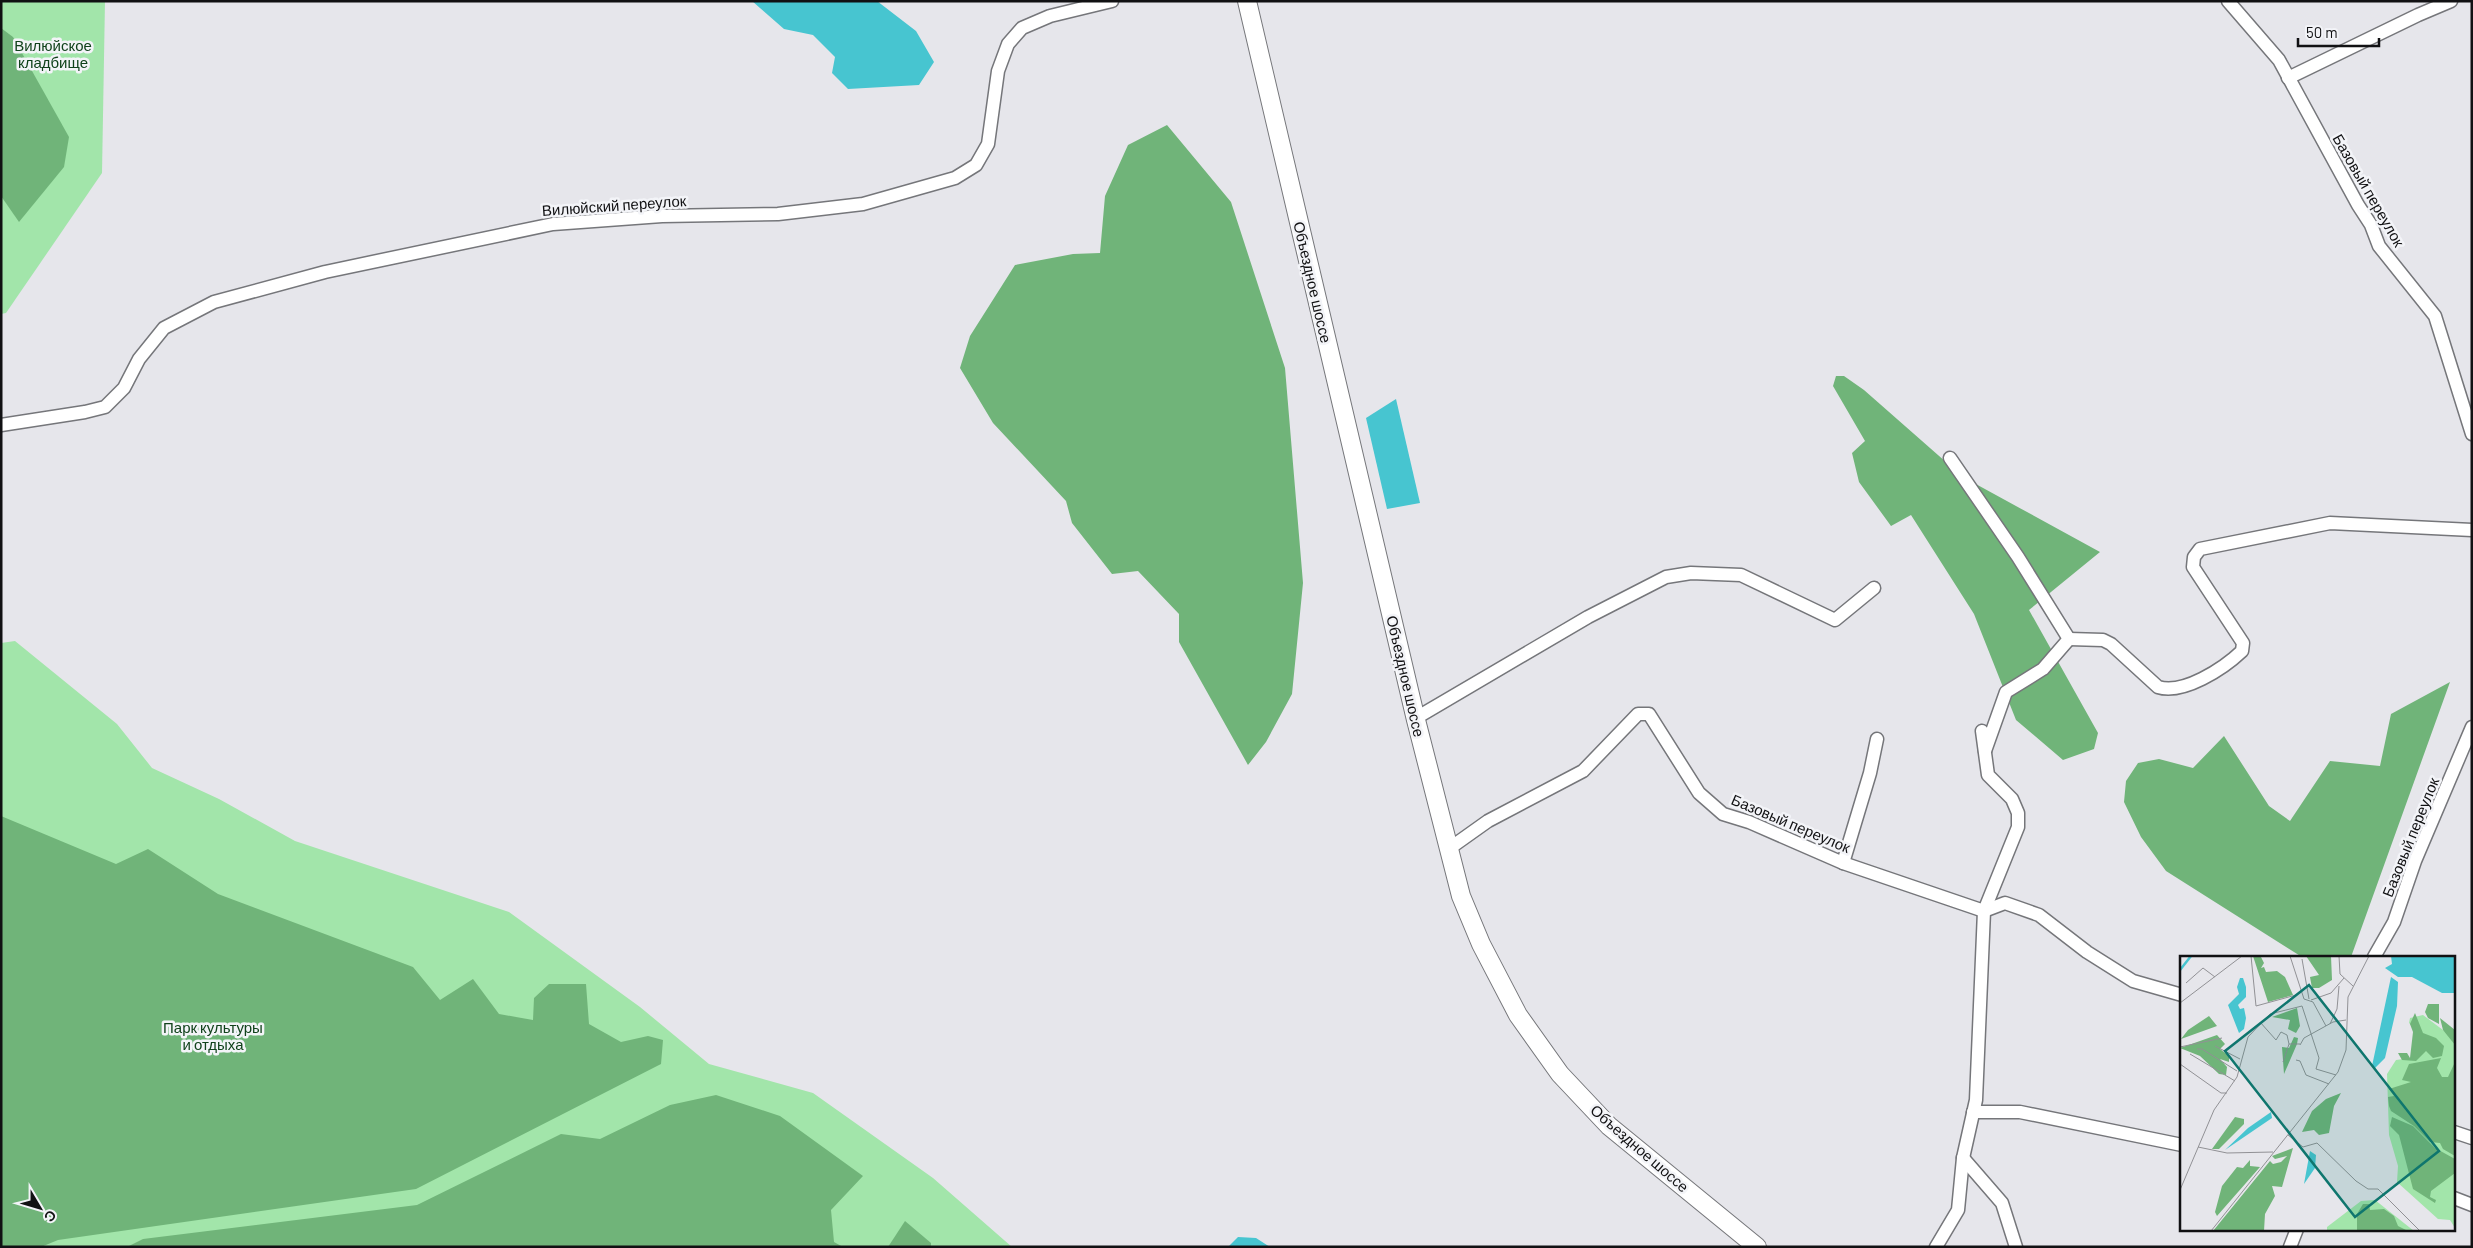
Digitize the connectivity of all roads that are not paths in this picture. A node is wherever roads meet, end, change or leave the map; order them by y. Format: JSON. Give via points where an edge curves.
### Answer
{"nodes":[{"id":1,"x":1112,"y":1,"type":"edge"},
{"id":2,"x":1247,"y":1,"type":"edge"},
{"id":3,"x":2228,"y":1,"type":"edge"},
{"id":4,"x":2451,"y":1,"type":"edge"},
{"id":5,"x":2288,"y":78,"type":"junction"},
{"id":6,"x":1,"y":425,"type":"edge"},
{"id":7,"x":2472,"y":434,"type":"edge"},
{"id":8,"x":1950,"y":458,"type":"dead end"},
{"id":9,"x":2472,"y":530,"type":"edge"},
{"id":10,"x":1874,"y":588,"type":"dead end"},
{"id":11,"x":2069,"y":639,"type":"junction"},
{"id":12,"x":1416,"y":718,"type":"junction"},
{"id":13,"x":2472,"y":727,"type":"edge"},
{"id":14,"x":1982,"y":731,"type":"dead end"},
{"id":15,"x":1877,"y":739,"type":"dead end"},
{"id":16,"x":1985,"y":754,"type":"junction"},
{"id":17,"x":1450,"y":848,"type":"junction"},
{"id":18,"x":1843,"y":863,"type":"junction"},
{"id":19,"x":1984,"y":910,"type":"junction"},
{"id":20,"x":2375,"y":956,"type":"edge"},
{"id":21,"x":2180,"y":994,"type":"edge"},
{"id":22,"x":1973,"y":1112,"type":"junction"},
{"id":23,"x":2456,"y":1133,"type":"edge"},
{"id":24,"x":2472,"y":1138,"type":"edge"},
{"id":25,"x":2180,"y":1146,"type":"edge"},
{"id":26,"x":1963,"y":1158,"type":"junction"},
{"id":27,"x":2456,"y":1199,"type":"edge"},
{"id":28,"x":2472,"y":1205,"type":"edge"},
{"id":29,"x":2297,"y":1230,"type":"edge"},
{"id":30,"x":1757,"y":1247,"type":"edge"},
{"id":31,"x":1936,"y":1247,"type":"edge"},
{"id":32,"x":2016,"y":1247,"type":"edge"},
{"id":33,"x":2290,"y":1247,"type":"edge"}],
"edges":[{"from":1,"to":6,"type":"street","name":"Вилюйский переулок","via":[[1050,16],[1022,28],[1008,44],[998,72],[988,144],[976,165],[955,178],[863,204],[778,214],[662,216],[553,224],[325,272],[214,302],[164,328],[139,359],[124,388],[105,407]]},
{"from":2,"to":12,"type":"main road","name":"Объездное шоссе"},
{"from":3,"to":5,"type":"street","name":"Базовый переулок","via":[[2280,60]]},
{"from":4,"to":5,"type":"street"},
{"from":5,"to":7,"type":"street","name":"Базовый переулок","via":[[2371,225],[2379,246],[2435,316]]},
{"from":8,"to":11,"type":"street"},
{"from":9,"to":11,"type":"street","via":[[2330,522],[2200,549],[2194,557],[2193,567],[2243,643],[2242,652],[2188,686],[2168,690],[2158,688],[2111,644],[2103,640]]},
{"from":10,"to":12,"type":"street","via":[[1835,620],[1741,575],[1691,573],[1666,577],[1588,617]]},
{"from":11,"to":16,"type":"street","via":[[2043,670],[2006,692]]},
{"from":12,"to":17,"type":"main road","name":"Объездное шоссе"},
{"from":13,"to":20,"type":"street","name":"Базовый переулок","via":[[2415,861],[2394,922]]},
{"from":14,"to":16,"type":"street"},
{"from":15,"to":18,"type":"street"},
{"from":16,"to":19,"type":"street","via":[[1988,775],[2012,799],[2018,813],[2018,827]]},
{"from":17,"to":18,"type":"street","name":"Базовый переулок","via":[[1488,821],[1582,770],[1638,714],[1644,713],[1649,714],[1699,793],[1724,814]]},
{"from":17,"to":30,"type":"main road","name":"Объездное шоссе","via":[[1461,896],[1481,944],[1518,1016],[1560,1074],[1609,1126]]},
{"from":18,"to":19,"type":"street","name":"Базовый переулок"},
{"from":19,"to":21,"type":"street","via":[[2005,903],[2039,915],[2087,952],[2133,981]]},
{"from":19,"to":22,"type":"street"},
{"from":22,"to":25,"type":"street","via":[[2020,1112]]},
{"from":22,"to":26,"type":"street"},
{"from":23,"to":24,"type":"street"},
{"from":26,"to":31,"type":"street","via":[[1958,1210]]},
{"from":26,"to":32,"type":"street","via":[[2002,1203]]},
{"from":27,"to":28,"type":"street"},
{"from":29,"to":33,"type":"street"}]}
